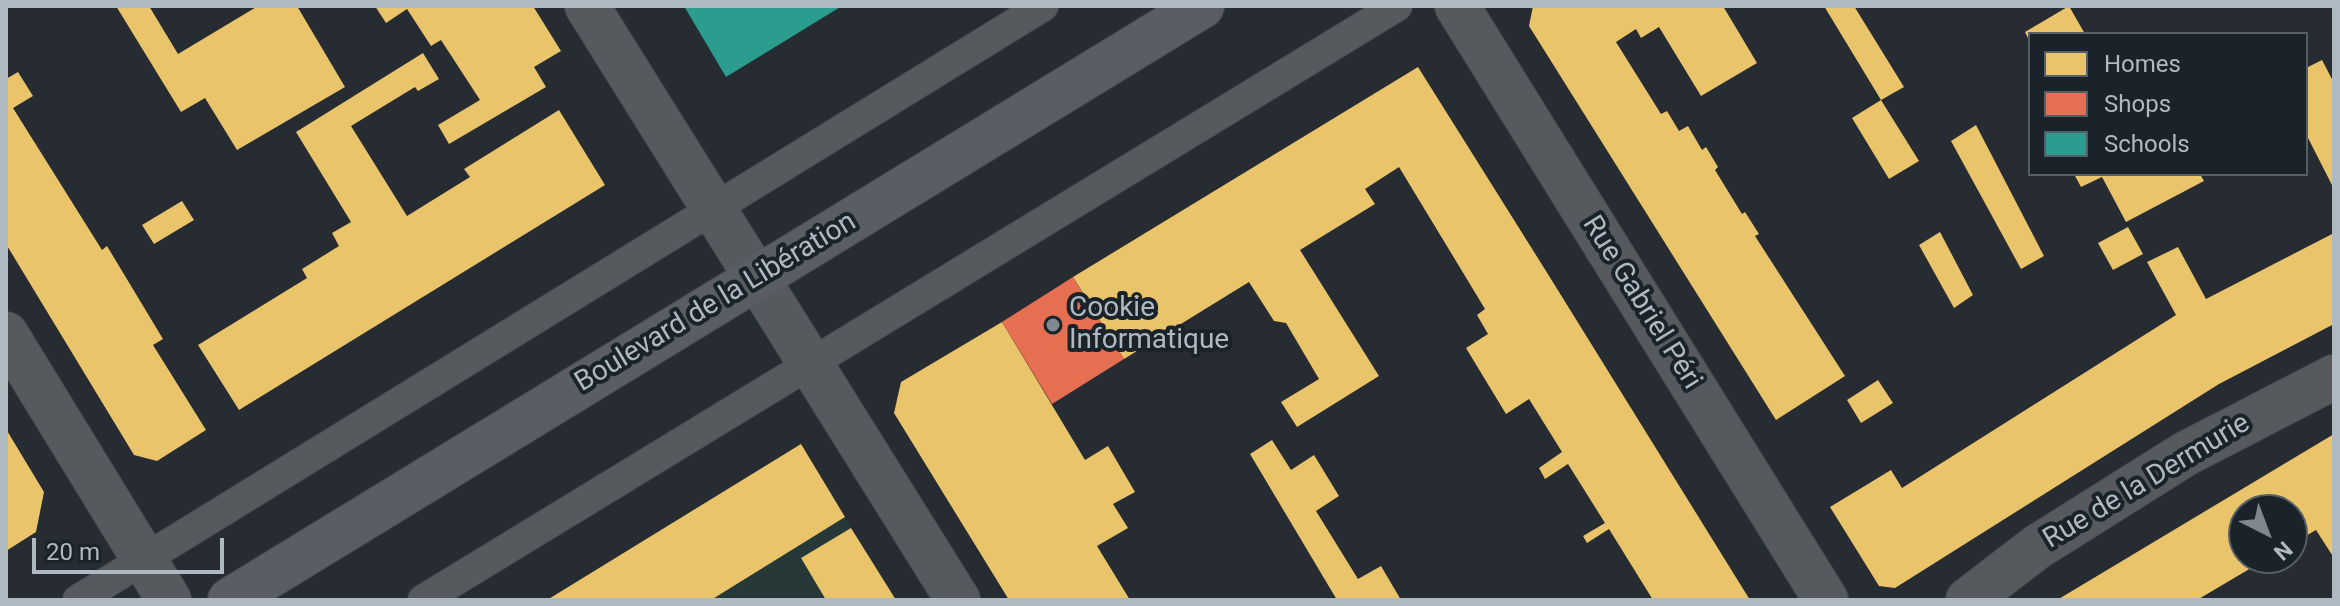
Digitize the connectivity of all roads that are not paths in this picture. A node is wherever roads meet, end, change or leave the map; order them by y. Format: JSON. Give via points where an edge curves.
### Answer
{"nodes":[{"id":1,"x":587,"y":6,"type":"edge"},
{"id":2,"x":1043,"y":6,"type":"edge"},
{"id":3,"x":1202,"y":6,"type":"edge"},
{"id":4,"x":1397,"y":6,"type":"edge"},
{"id":5,"x":1457,"y":6,"type":"edge"},
{"id":6,"x":714,"y":209,"type":"junction"},
{"id":7,"x":757,"y":278,"type":"junction"},
{"id":8,"x":6,"y":334,"type":"edge"},
{"id":9,"x":809,"y":362,"type":"junction"},
{"id":10,"x":2334,"y":377,"type":"edge"},
{"id":11,"x":144,"y":559,"type":"junction"},
{"id":12,"x":78,"y":600,"type":"edge"},
{"id":13,"x":169,"y":600,"type":"edge"},
{"id":14,"x":230,"y":600,"type":"edge"},
{"id":15,"x":423,"y":600,"type":"edge"},
{"id":16,"x":958,"y":600,"type":"edge"},
{"id":17,"x":1826,"y":600,"type":"edge"},
{"id":18,"x":1968,"y":600,"type":"edge"}],
"edges":[{"from":1,"to":6,"type":"street"},
{"from":2,"to":6,"type":"lane"},
{"from":3,"to":7,"type":"main road","name":"Boulevard de la Libération"},
{"from":4,"to":9,"type":"lane"},
{"from":5,"to":17,"type":"street","name":"Rue Gabriel Péri"},
{"from":6,"to":7,"type":"street"},
{"from":6,"to":11,"type":"lane"},
{"from":7,"to":9,"type":"street"},
{"from":7,"to":14,"type":"main road","name":"Boulevard de la Libération"},
{"from":8,"to":11,"type":"street"},
{"from":9,"to":15,"type":"lane"},
{"from":9,"to":16,"type":"street"},
{"from":10,"to":18,"type":"street","name":"Rue de la Dermurie","via":[[2185,454],[2037,547]]},
{"from":11,"to":12,"type":"lane"},
{"from":11,"to":13,"type":"street"}]}
